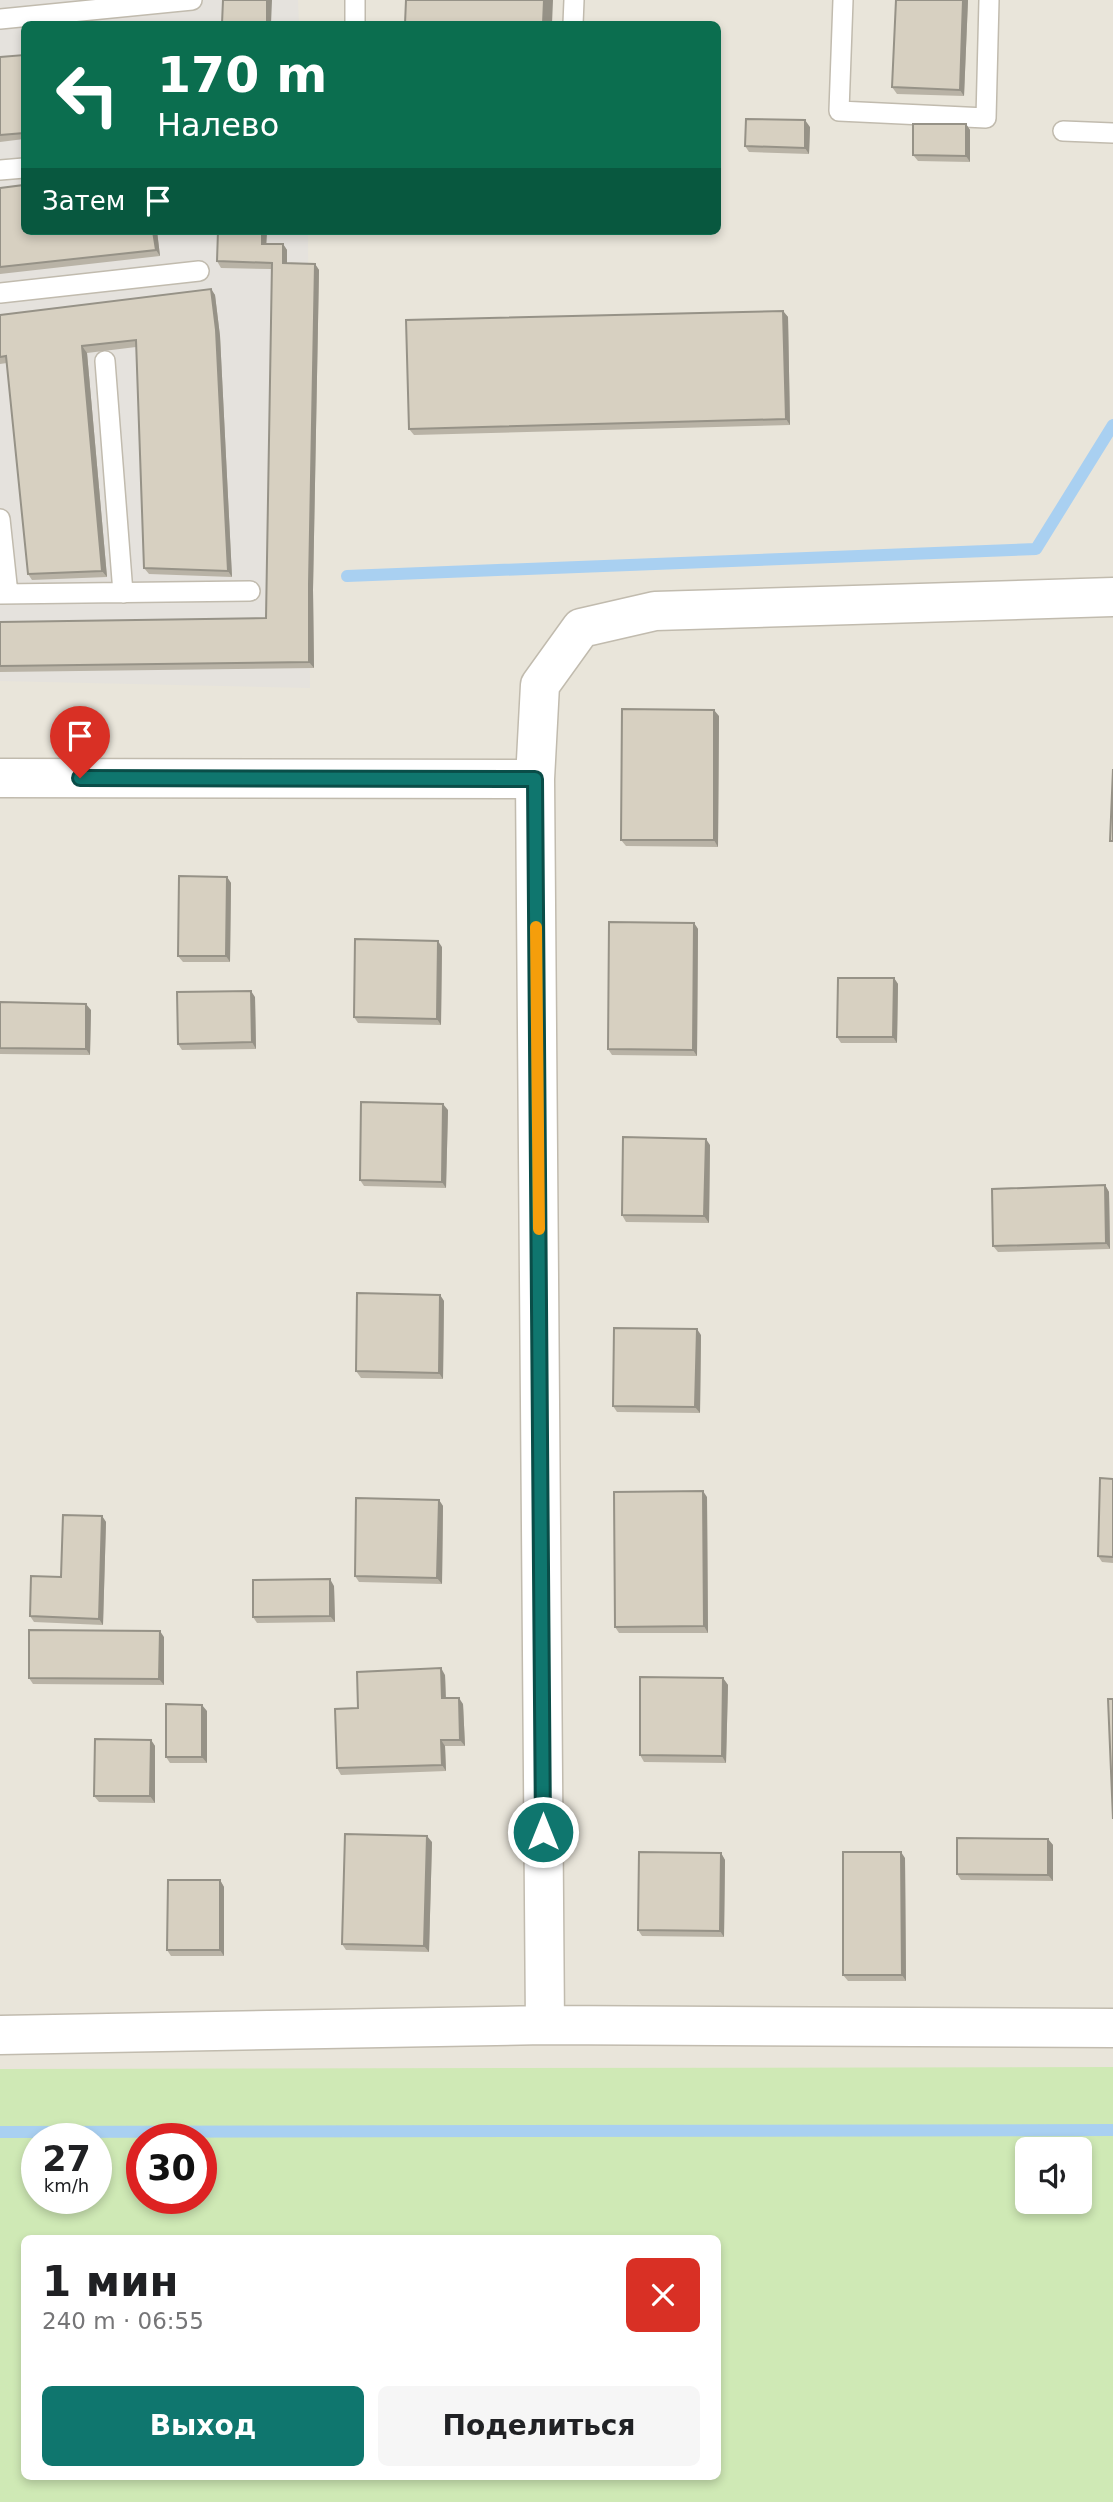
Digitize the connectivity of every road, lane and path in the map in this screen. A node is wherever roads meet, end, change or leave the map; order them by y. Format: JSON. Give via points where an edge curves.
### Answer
{"nodes":[{"id":1,"x":192,"y":0,"type":"edge"},
{"id":2,"x":355,"y":0,"type":"edge"},
{"id":3,"x":574,"y":0,"type":"edge"},
{"id":4,"x":843,"y":0,"type":"edge"},
{"id":5,"x":989,"y":0,"type":"edge"},
{"id":6,"x":0,"y":19,"type":"edge"},
{"id":7,"x":355,"y":21,"type":"edge"},
{"id":8,"x":573,"y":21,"type":"edge"},
{"id":9,"x":1063,"y":131,"type":"dead end"},
{"id":10,"x":1113,"y":133,"type":"edge"},
{"id":11,"x":21,"y":168,"type":"edge"},
{"id":12,"x":0,"y":170,"type":"edge"},
{"id":13,"x":199,"y":271,"type":"dead end"},
{"id":14,"x":0,"y":293,"type":"edge"},
{"id":15,"x":105,"y":361,"type":"dead end"},
{"id":16,"x":0,"y":519,"type":"edge"},
{"id":17,"x":250,"y":591,"type":"dead end"},
{"id":18,"x":123,"y":593,"type":"junction"},
{"id":19,"x":4,"y":594,"type":"edge"},
{"id":20,"x":1113,"y":597,"type":"edge"},
{"id":21,"x":0,"y":778,"type":"edge"},
{"id":22,"x":535,"y":779,"type":"junction"},
{"id":23,"x":545,"y":2025,"type":"junction"},
{"id":24,"x":1113,"y":2028,"type":"edge"},
{"id":25,"x":0,"y":2035,"type":"edge"}],
"edges":[{"from":1,"to":6,"type":"lane"},
{"from":2,"to":7,"type":"lane"},
{"from":3,"to":8,"type":"lane"},
{"from":4,"to":5,"type":"lane","via":[[839,111],[986,118]]},
{"from":9,"to":10,"type":"lane"},
{"from":11,"to":12,"type":"lane"},
{"from":13,"to":14,"type":"lane"},
{"from":15,"to":18,"type":"lane"},
{"from":16,"to":19,"type":"lane"},
{"from":17,"to":18,"type":"lane"},
{"from":18,"to":19,"type":"lane"},
{"from":20,"to":22,"type":"street","via":[[655,611],[581,628],[540,685]]},
{"from":21,"to":22,"type":"street"},
{"from":22,"to":23,"type":"street"},
{"from":23,"to":24,"type":"street"},
{"from":23,"to":25,"type":"street"}]}
